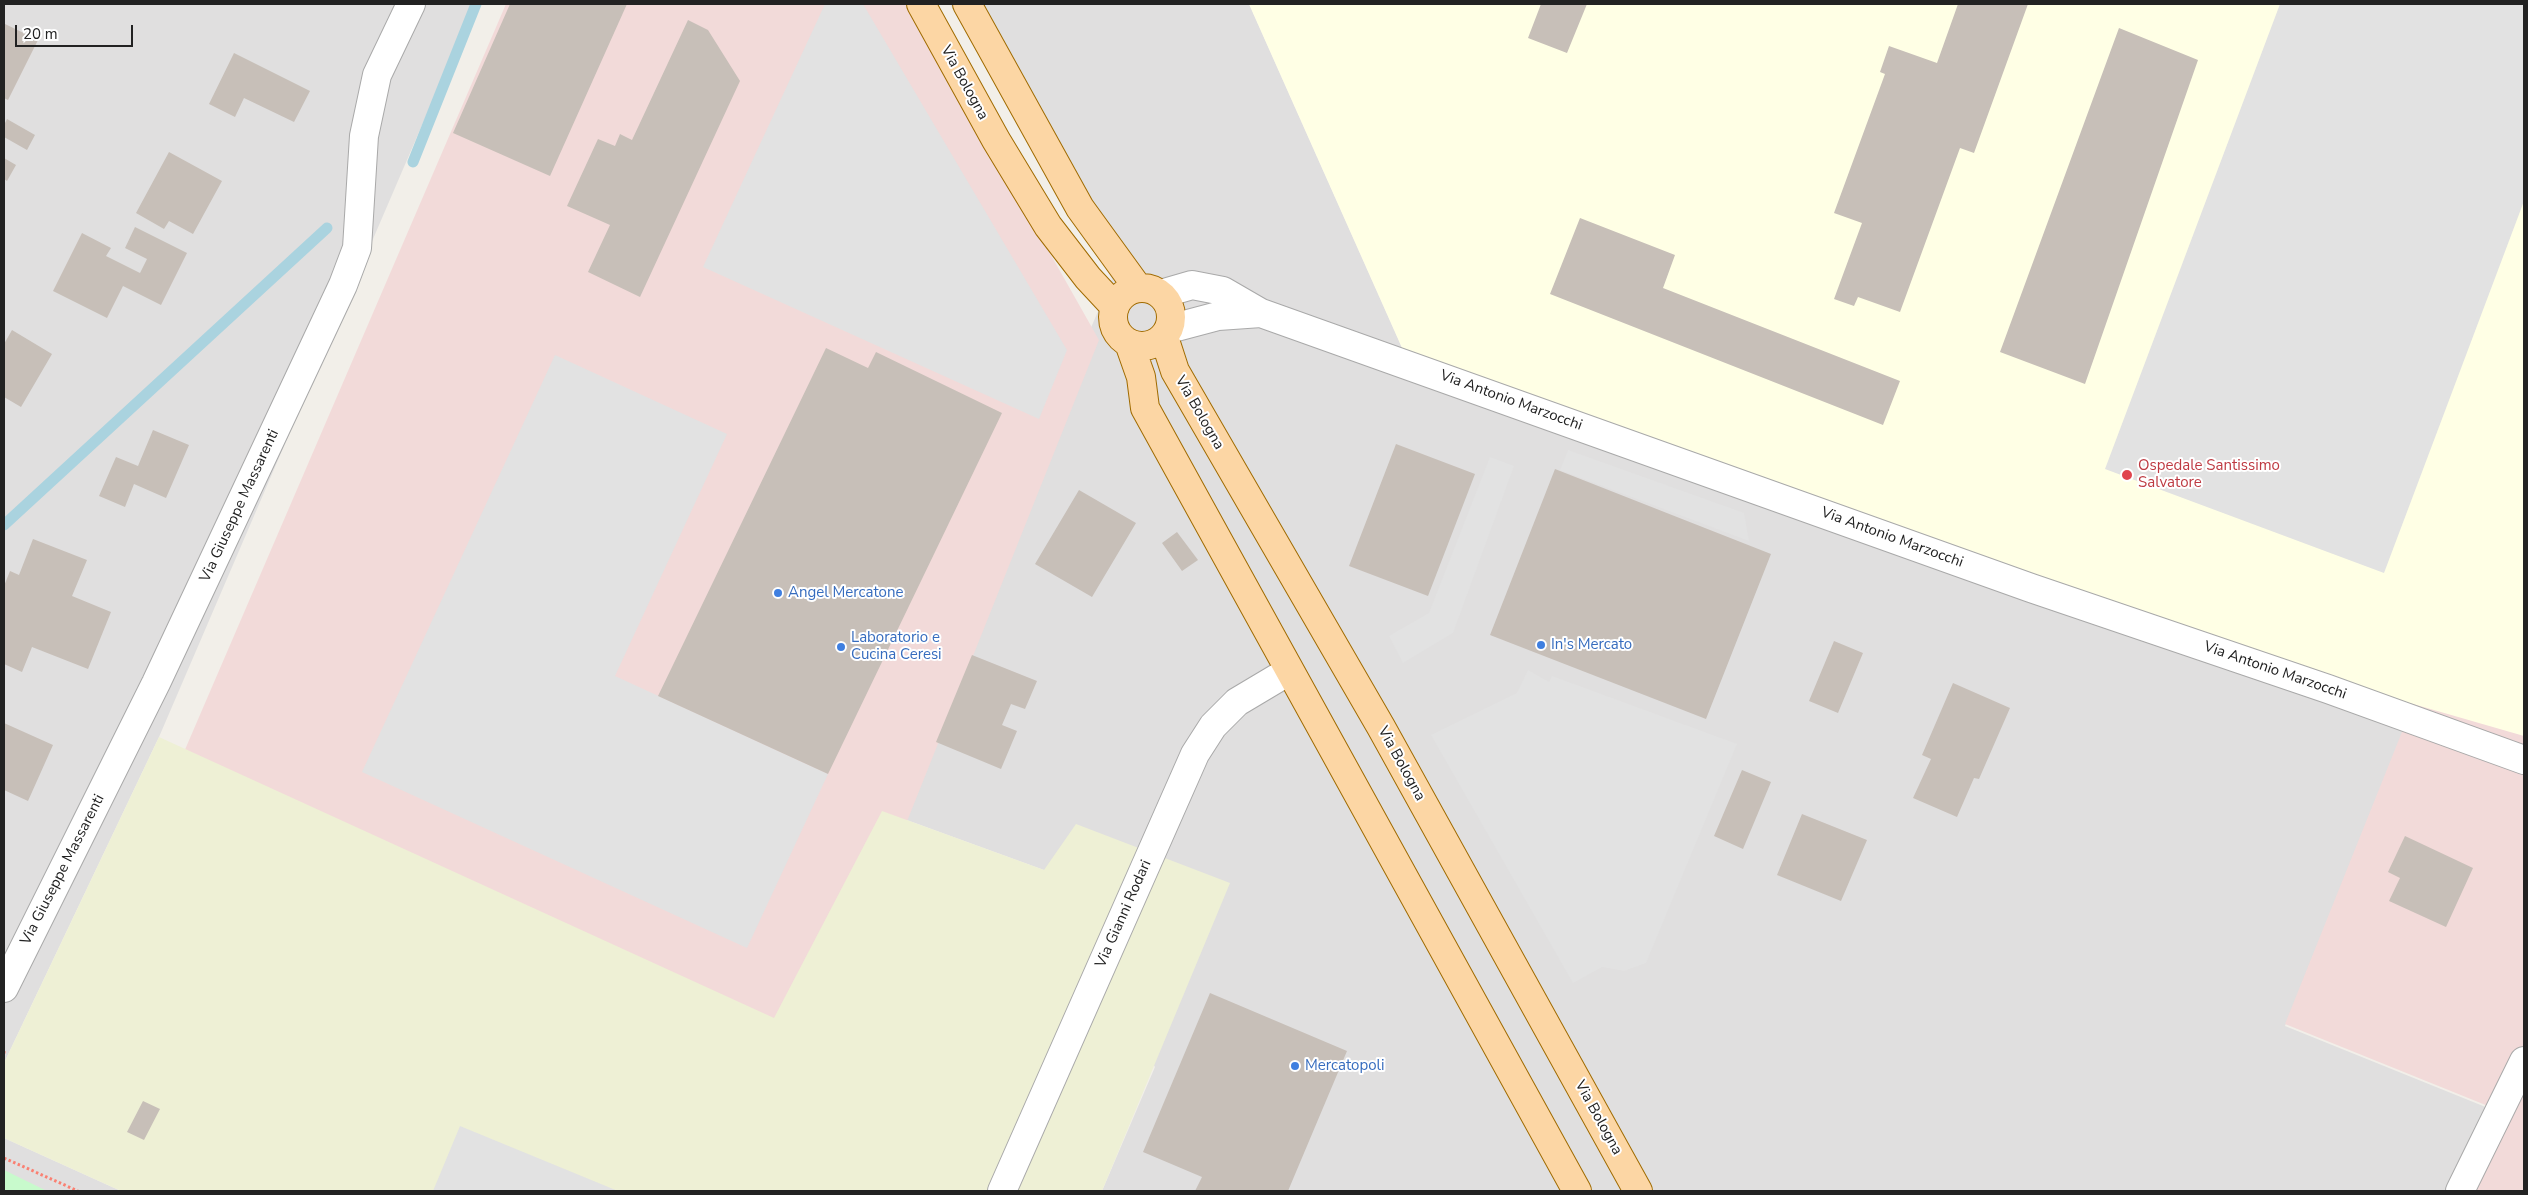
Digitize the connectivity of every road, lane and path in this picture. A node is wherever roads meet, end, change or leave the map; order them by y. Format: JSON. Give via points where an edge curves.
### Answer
{"nodes":[{"id":1,"x":411,"y":4,"type":"edge"},
{"id":2,"x":921,"y":4,"type":"edge"},
{"id":3,"x":967,"y":4,"type":"edge"},
{"id":4,"x":1149,"y":291,"type":"junction"},
{"id":5,"x":1115,"y":307,"type":"junction"},
{"id":6,"x":1262,"y":313,"type":"junction"},
{"id":7,"x":1167,"y":333,"type":"junction"},
{"id":8,"x":1129,"y":343,"type":"junction"},
{"id":9,"x":1290,"y":671,"type":"junction"},
{"id":10,"x":2524,"y":760,"type":"edge"},
{"id":11,"x":4,"y":988,"type":"edge"},
{"id":12,"x":2524,"y":1061,"type":"edge"},
{"id":13,"x":4,"y":1158,"type":"edge"},
{"id":14,"x":78,"y":1191,"type":"edge"},
{"id":15,"x":1002,"y":1191,"type":"edge"},
{"id":16,"x":1577,"y":1191,"type":"edge"},
{"id":17,"x":1638,"y":1191,"type":"edge"},
{"id":18,"x":2460,"y":1191,"type":"edge"}],
"edges":[{"from":1,"to":11,"type":"street","name":"Via Giuseppe Massarenti","via":[[378,75],[364,136],[357,248],[343,286],[156,683]]},
{"from":2,"to":5,"type":"main road","name":"Via Bologna","via":[[1048,226]]},
{"from":3,"to":4,"type":"main road","name":"Via Bologna","via":[[1080,208]]},
{"from":4,"to":5,"type":"main road","via":[[1126,293]]},
{"from":4,"to":6,"type":"street","name":"Via Antonio Marzocchi","via":[[1192,286],[1223,291]]},
{"from":4,"to":7,"type":"main road","name":"Via Bologna","via":[[1167,300],[1171,309]]},
{"from":5,"to":8,"type":"main road","via":[[1114,326]]},
{"from":6,"to":7,"type":"street","name":"Via Antonio Marzocchi","via":[[1218,316]]},
{"from":6,"to":10,"type":"street","name":"Via Antonio Marzocchi"},
{"from":7,"to":8,"type":"main road","via":[[1146,346]]},
{"from":7,"to":17,"type":"main road","name":"Via Bologna","via":[[1175,370],[1381,727]]},
{"from":8,"to":9,"type":"main road","via":[[1141,377],[1145,408]]},
{"from":9,"to":15,"type":"street","name":"Via Gianni Rodari","via":[[1237,702],[1213,726],[1195,754]]},
{"from":9,"to":16,"type":"main road"},
{"from":12,"to":18,"type":"street"},
{"from":13,"to":14,"type":"path"}]}
